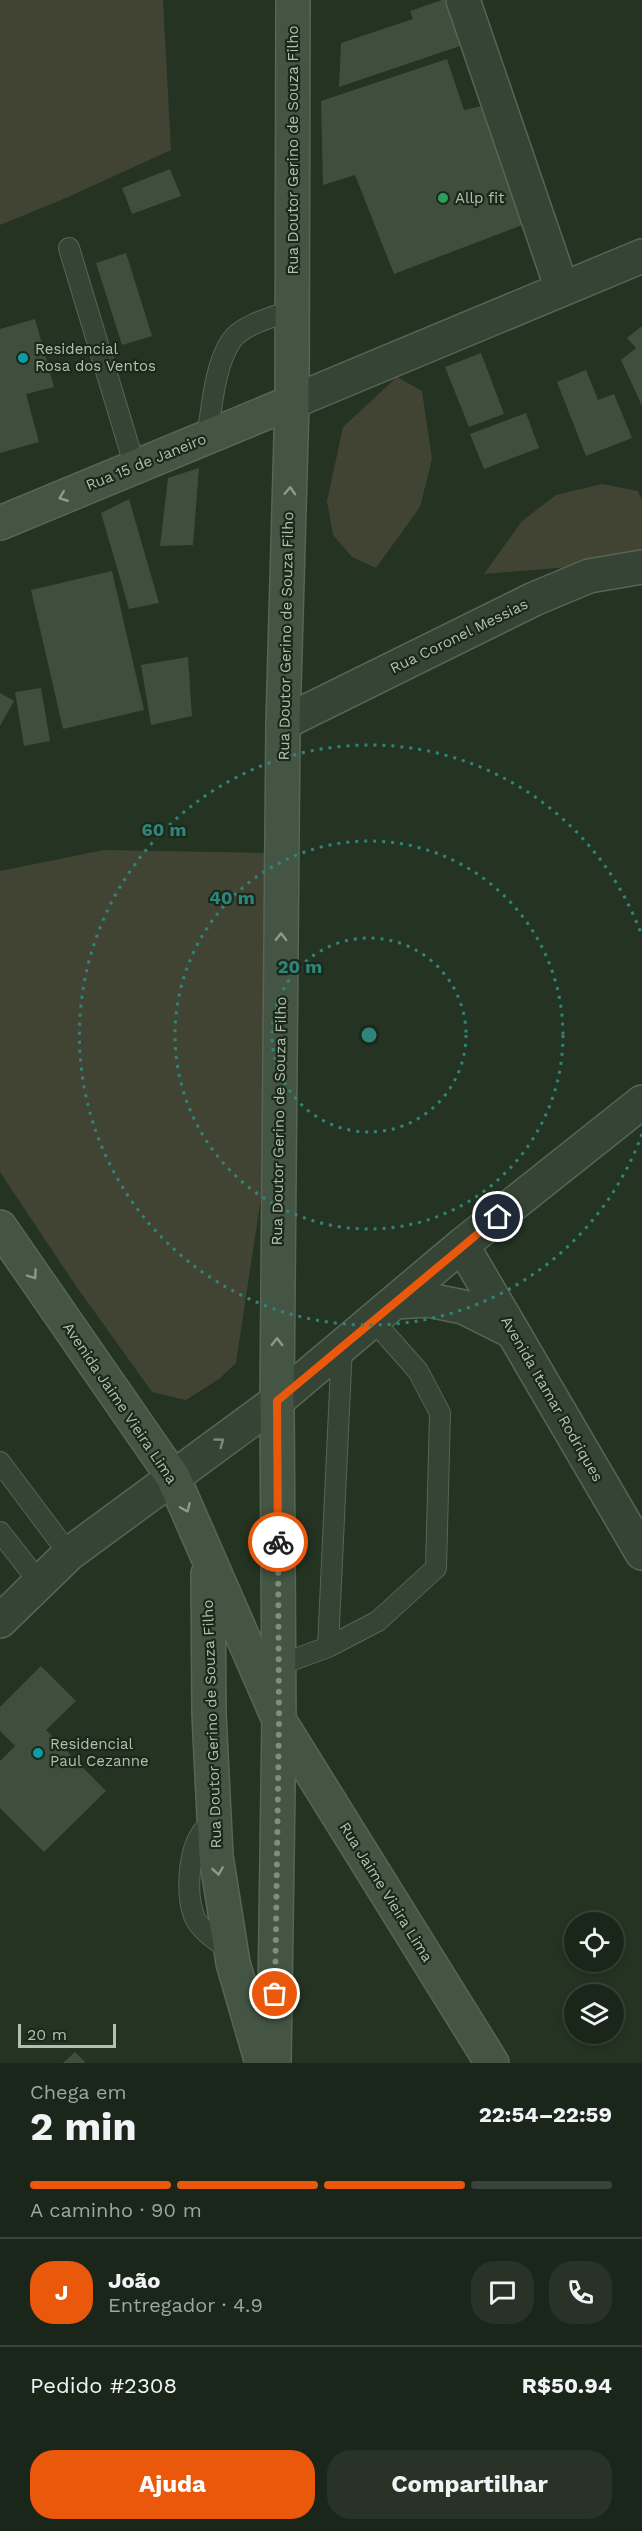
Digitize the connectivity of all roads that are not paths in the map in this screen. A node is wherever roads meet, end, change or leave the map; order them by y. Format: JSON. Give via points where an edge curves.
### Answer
{"nodes":[{"id":1,"x":293,"y":0,"type":"edge"},
{"id":2,"x":463,"y":0,"type":"edge"},
{"id":3,"x":69,"y":248,"type":"dead end"},
{"id":4,"x":642,"y":256,"type":"edge"},
{"id":5,"x":562,"y":290,"type":"junction"},
{"id":6,"x":293,"y":310,"type":"junction"},
{"id":7,"x":292,"y":402,"type":"junction"},
{"id":8,"x":207,"y":437,"type":"junction"},
{"id":9,"x":135,"y":467,"type":"junction"},
{"id":10,"x":0,"y":523,"type":"edge"},
{"id":11,"x":642,"y":567,"type":"edge"},
{"id":12,"x":283,"y":723,"type":"junction"},
{"id":13,"x":642,"y":1102,"type":"edge"},
{"id":14,"x":0,"y":1227,"type":"edge"},
{"id":15,"x":462,"y":1245,"type":"junction"},
{"id":16,"x":384,"y":1311,"type":"junction"},
{"id":17,"x":513,"y":1332,"type":"junction"},
{"id":18,"x":342,"y":1346,"type":"junction"},
{"id":19,"x":277,"y":1401,"type":"junction"},
{"id":20,"x":0,"y":1462,"type":"edge"},
{"id":21,"x":173,"y":1477,"type":"junction"},
{"id":22,"x":0,"y":1532,"type":"edge"},
{"id":23,"x":642,"y":1553,"type":"edge"},
{"id":24,"x":69,"y":1554,"type":"junction"},
{"id":25,"x":208,"y":1560,"type":"junction"},
{"id":26,"x":40,"y":1583,"type":"junction"},
{"id":27,"x":0,"y":1621,"type":"edge"},
{"id":28,"x":328,"y":1647,"type":"junction"},
{"id":29,"x":279,"y":1665,"type":"junction"},
{"id":30,"x":279,"y":1720,"type":"junction"},
{"id":31,"x":262,"y":2063,"type":"edge"},
{"id":32,"x":274,"y":2063,"type":"edge"},
{"id":33,"x":492,"y":2063,"type":"edge"}],
"edges":[{"from":1,"to":6,"type":"main road","name":"Rua Doutor Gerino de Souza Filho"},
{"from":2,"to":5,"type":"street"},
{"from":3,"to":9,"type":"lane"},
{"from":4,"to":5,"type":"street"},
{"from":5,"to":7,"type":"street"},
{"from":6,"to":7,"type":"main road","name":"Rua Doutor Gerino de Souza Filho"},
{"from":6,"to":8,"type":"lane","via":[[260,320],[231,340],[217,376]]},
{"from":7,"to":8,"type":"main road","name":"Rua 15 de Janeiro"},
{"from":12,"to":7,"type":"main road","name":"Rua Doutor Gerino de Souza Filho","one_way":true},
{"from":8,"to":9,"type":"main road","name":"Rua 15 de Janeiro"},
{"from":9,"to":10,"type":"main road","name":"Rua 15 de Janeiro","one_way":true},
{"from":11,"to":12,"type":"street","name":"Rua Coronel Messias","via":[[589,576],[534,599]]},
{"from":19,"to":12,"type":"main road","name":"Rua Doutor Gerino de Souza Filho","one_way":true},
{"from":13,"to":15,"type":"street"},
{"from":14,"to":21,"type":"main road","name":"Avenida Jaime Vieira Lima","one_way":true},
{"from":15,"to":16,"type":"street"},
{"from":15,"to":17,"type":"street","name":"Avenida Itamar Rodriques"},
{"from":16,"to":17,"type":"street","via":[[429,1300],[463,1307]]},
{"from":16,"to":18,"type":"street"},
{"from":16,"to":28,"type":"lane","via":[[440,1413],[436,1568],[378,1621]]},
{"from":17,"to":23,"type":"street","name":"Avenida Itamar Rodriques"},
{"from":18,"to":19,"type":"street"},
{"from":18,"to":28,"type":"lane"},
{"from":21,"to":19,"type":"street","one_way":true},
{"from":19,"to":29,"type":"main road","name":"Rua Doutor Gerino de Souza Filho"},
{"from":20,"to":24,"type":"lane"},
{"from":21,"to":24,"type":"street"},
{"from":21,"to":25,"type":"main road","name":"Avenida Jaime Vieira Lima","one_way":true},
{"from":22,"to":26,"type":"lane"},
{"from":24,"to":26,"type":"street"},
{"from":25,"to":30,"type":"main road","name":"Avenida Jaime Vieira Lima"},
{"from":25,"to":31,"type":"main road","name":"Rua Doutor Gerino de Souza Filho","via":[[209,1714],[216,1856],[231,1951]]},
{"from":26,"to":27,"type":"street"},
{"from":28,"to":29,"type":"lane"},
{"from":29,"to":30,"type":"main road","name":"Rua Doutor Gerino de Souza Filho"},
{"from":30,"to":32,"type":"main road","name":"Rua Doutor Gerino de Souza Filho"},
{"from":30,"to":33,"type":"main road","name":"Rua Jaime Vieira Lima"}]}
